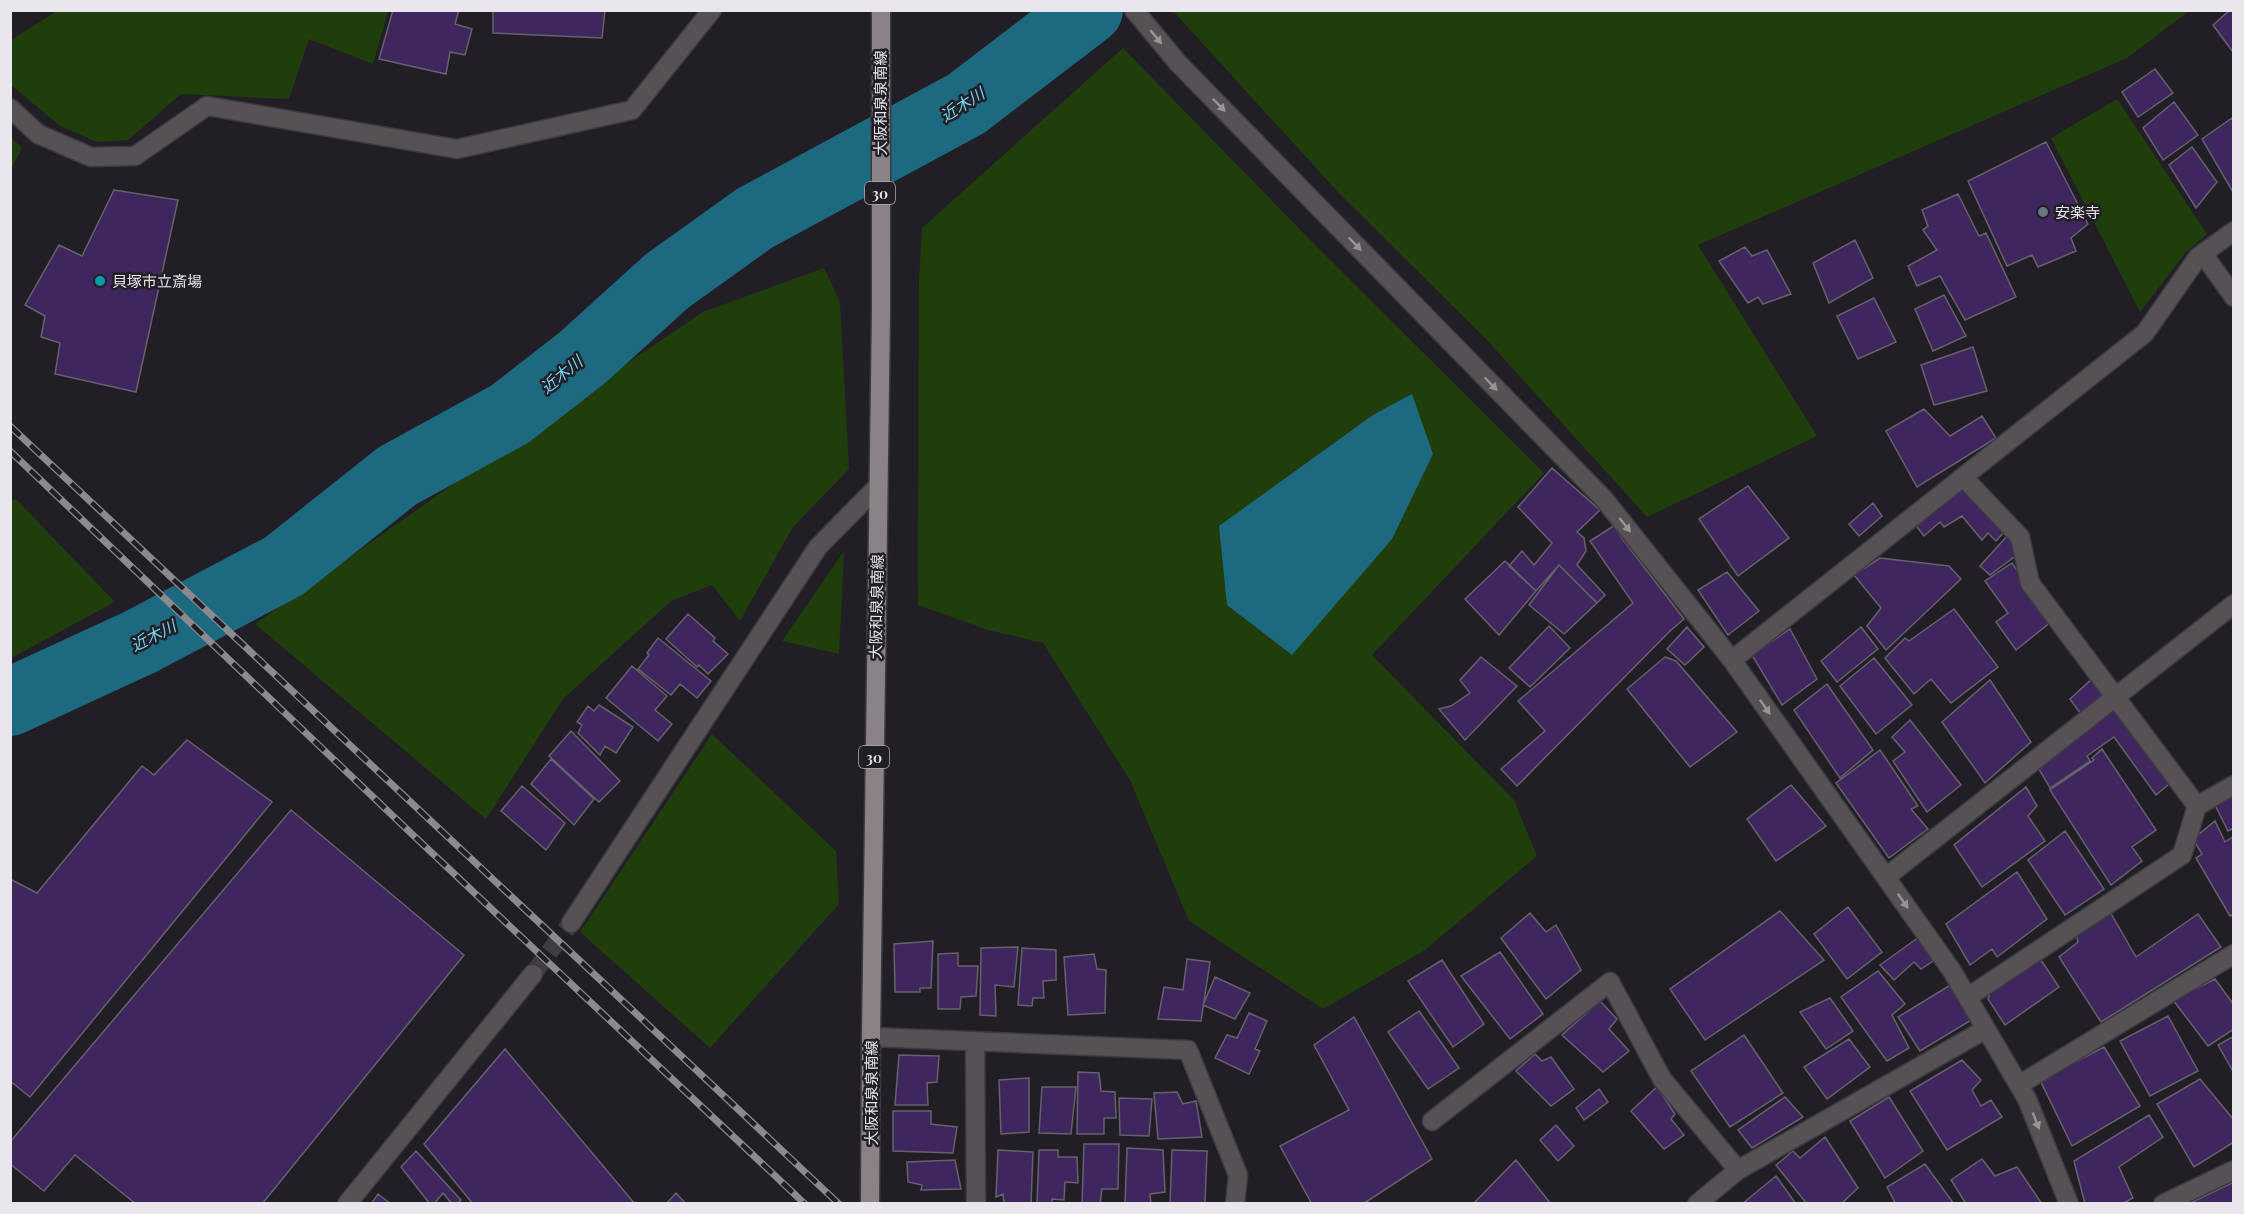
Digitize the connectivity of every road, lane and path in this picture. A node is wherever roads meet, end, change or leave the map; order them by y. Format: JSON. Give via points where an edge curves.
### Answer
{"nodes":[{"id":1,"x":712,"y":10,"type":"edge"},
{"id":2,"x":881,"y":10,"type":"edge"},
{"id":3,"x":1134,"y":10,"type":"edge"},
{"id":4,"x":10,"y":108,"type":"edge"},
{"id":5,"x":2234,"y":231,"type":"edge"},
{"id":6,"x":2203,"y":254,"type":"junction"},
{"id":7,"x":2234,"y":297,"type":"edge"},
{"id":8,"x":1963,"y":477,"type":"junction"},
{"id":9,"x":878,"y":486,"type":"junction"},
{"id":10,"x":2234,"y":604,"type":"edge"},
{"id":11,"x":1732,"y":660,"type":"junction"},
{"id":12,"x":2115,"y":698,"type":"junction"},
{"id":13,"x":2234,"y":785,"type":"edge"},
{"id":14,"x":2197,"y":806,"type":"junction"},
{"id":15,"x":1886,"y":877,"type":"junction"},
{"id":16,"x":572,"y":923,"type":"tunnel mouth"},
{"id":17,"x":2234,"y":954,"type":"edge"},
{"id":18,"x":533,"y":974,"type":"tunnel mouth"},
{"id":19,"x":1968,"y":997,"type":"junction"},
{"id":20,"x":1986,"y":1029,"type":"junction"},
{"id":21,"x":871,"y":1037,"type":"junction"},
{"id":22,"x":975,"y":1041,"type":"junction"},
{"id":23,"x":2019,"y":1085,"type":"junction"},
{"id":24,"x":1432,"y":1121,"type":"dead end"},
{"id":25,"x":1738,"y":1170,"type":"junction"},
{"id":26,"x":2234,"y":1170,"type":"edge"},
{"id":27,"x":348,"y":1203,"type":"edge"},
{"id":28,"x":870,"y":1203,"type":"edge"},
{"id":29,"x":976,"y":1203,"type":"edge"},
{"id":30,"x":1235,"y":1203,"type":"edge"},
{"id":31,"x":1697,"y":1203,"type":"edge"},
{"id":32,"x":2069,"y":1203,"type":"edge"},
{"id":33,"x":2163,"y":1203,"type":"edge"}],
"edges":[{"from":1,"to":4,"type":"street","via":[[632,110],[457,149],[207,106],[135,156],[91,157],[38,134]]},
{"from":2,"to":9,"type":"main road","name":"大阪和泉泉南線","number":"30"},
{"from":3,"to":11,"type":"street","one_way":true,"via":[[1178,63],[1604,499]]},
{"from":5,"to":6,"type":"street"},
{"from":6,"to":7,"type":"street"},
{"from":6,"to":8,"type":"street","via":[[2145,333]]},
{"from":8,"to":11,"type":"street"},
{"from":8,"to":12,"type":"street","via":[[2020,537],[2030,583]]},
{"from":9,"to":16,"type":"street","via":[[818,547]]},
{"from":9,"to":21,"type":"main road","name":"大阪和泉泉南線","number":"30"},
{"from":10,"to":12,"type":"street"},
{"from":11,"to":15,"type":"street","one_way":true},
{"from":12,"to":14,"type":"street"},
{"from":12,"to":15,"type":"street"},
{"from":13,"to":14,"type":"street"},
{"from":14,"to":19,"type":"street","via":[[2182,855]]},
{"from":15,"to":19,"type":"street","one_way":true},
{"from":17,"to":23,"type":"street"},
{"from":18,"to":27,"type":"street"},
{"from":19,"to":20,"type":"street"},
{"from":20,"to":23,"type":"street"},
{"from":20,"to":25,"type":"street"},
{"from":21,"to":22,"type":"street"},
{"from":21,"to":28,"type":"main road","name":"大阪和泉泉南線","number":"30"},
{"from":22,"to":29,"type":"street"},
{"from":22,"to":30,"type":"street","via":[[1188,1050],[1238,1174]]},
{"from":23,"to":32,"type":"street","one_way":true},
{"from":24,"to":25,"type":"street","via":[[1610,982],[1662,1078]]},
{"from":25,"to":31,"type":"street"},
{"from":26,"to":33,"type":"street"}]}
